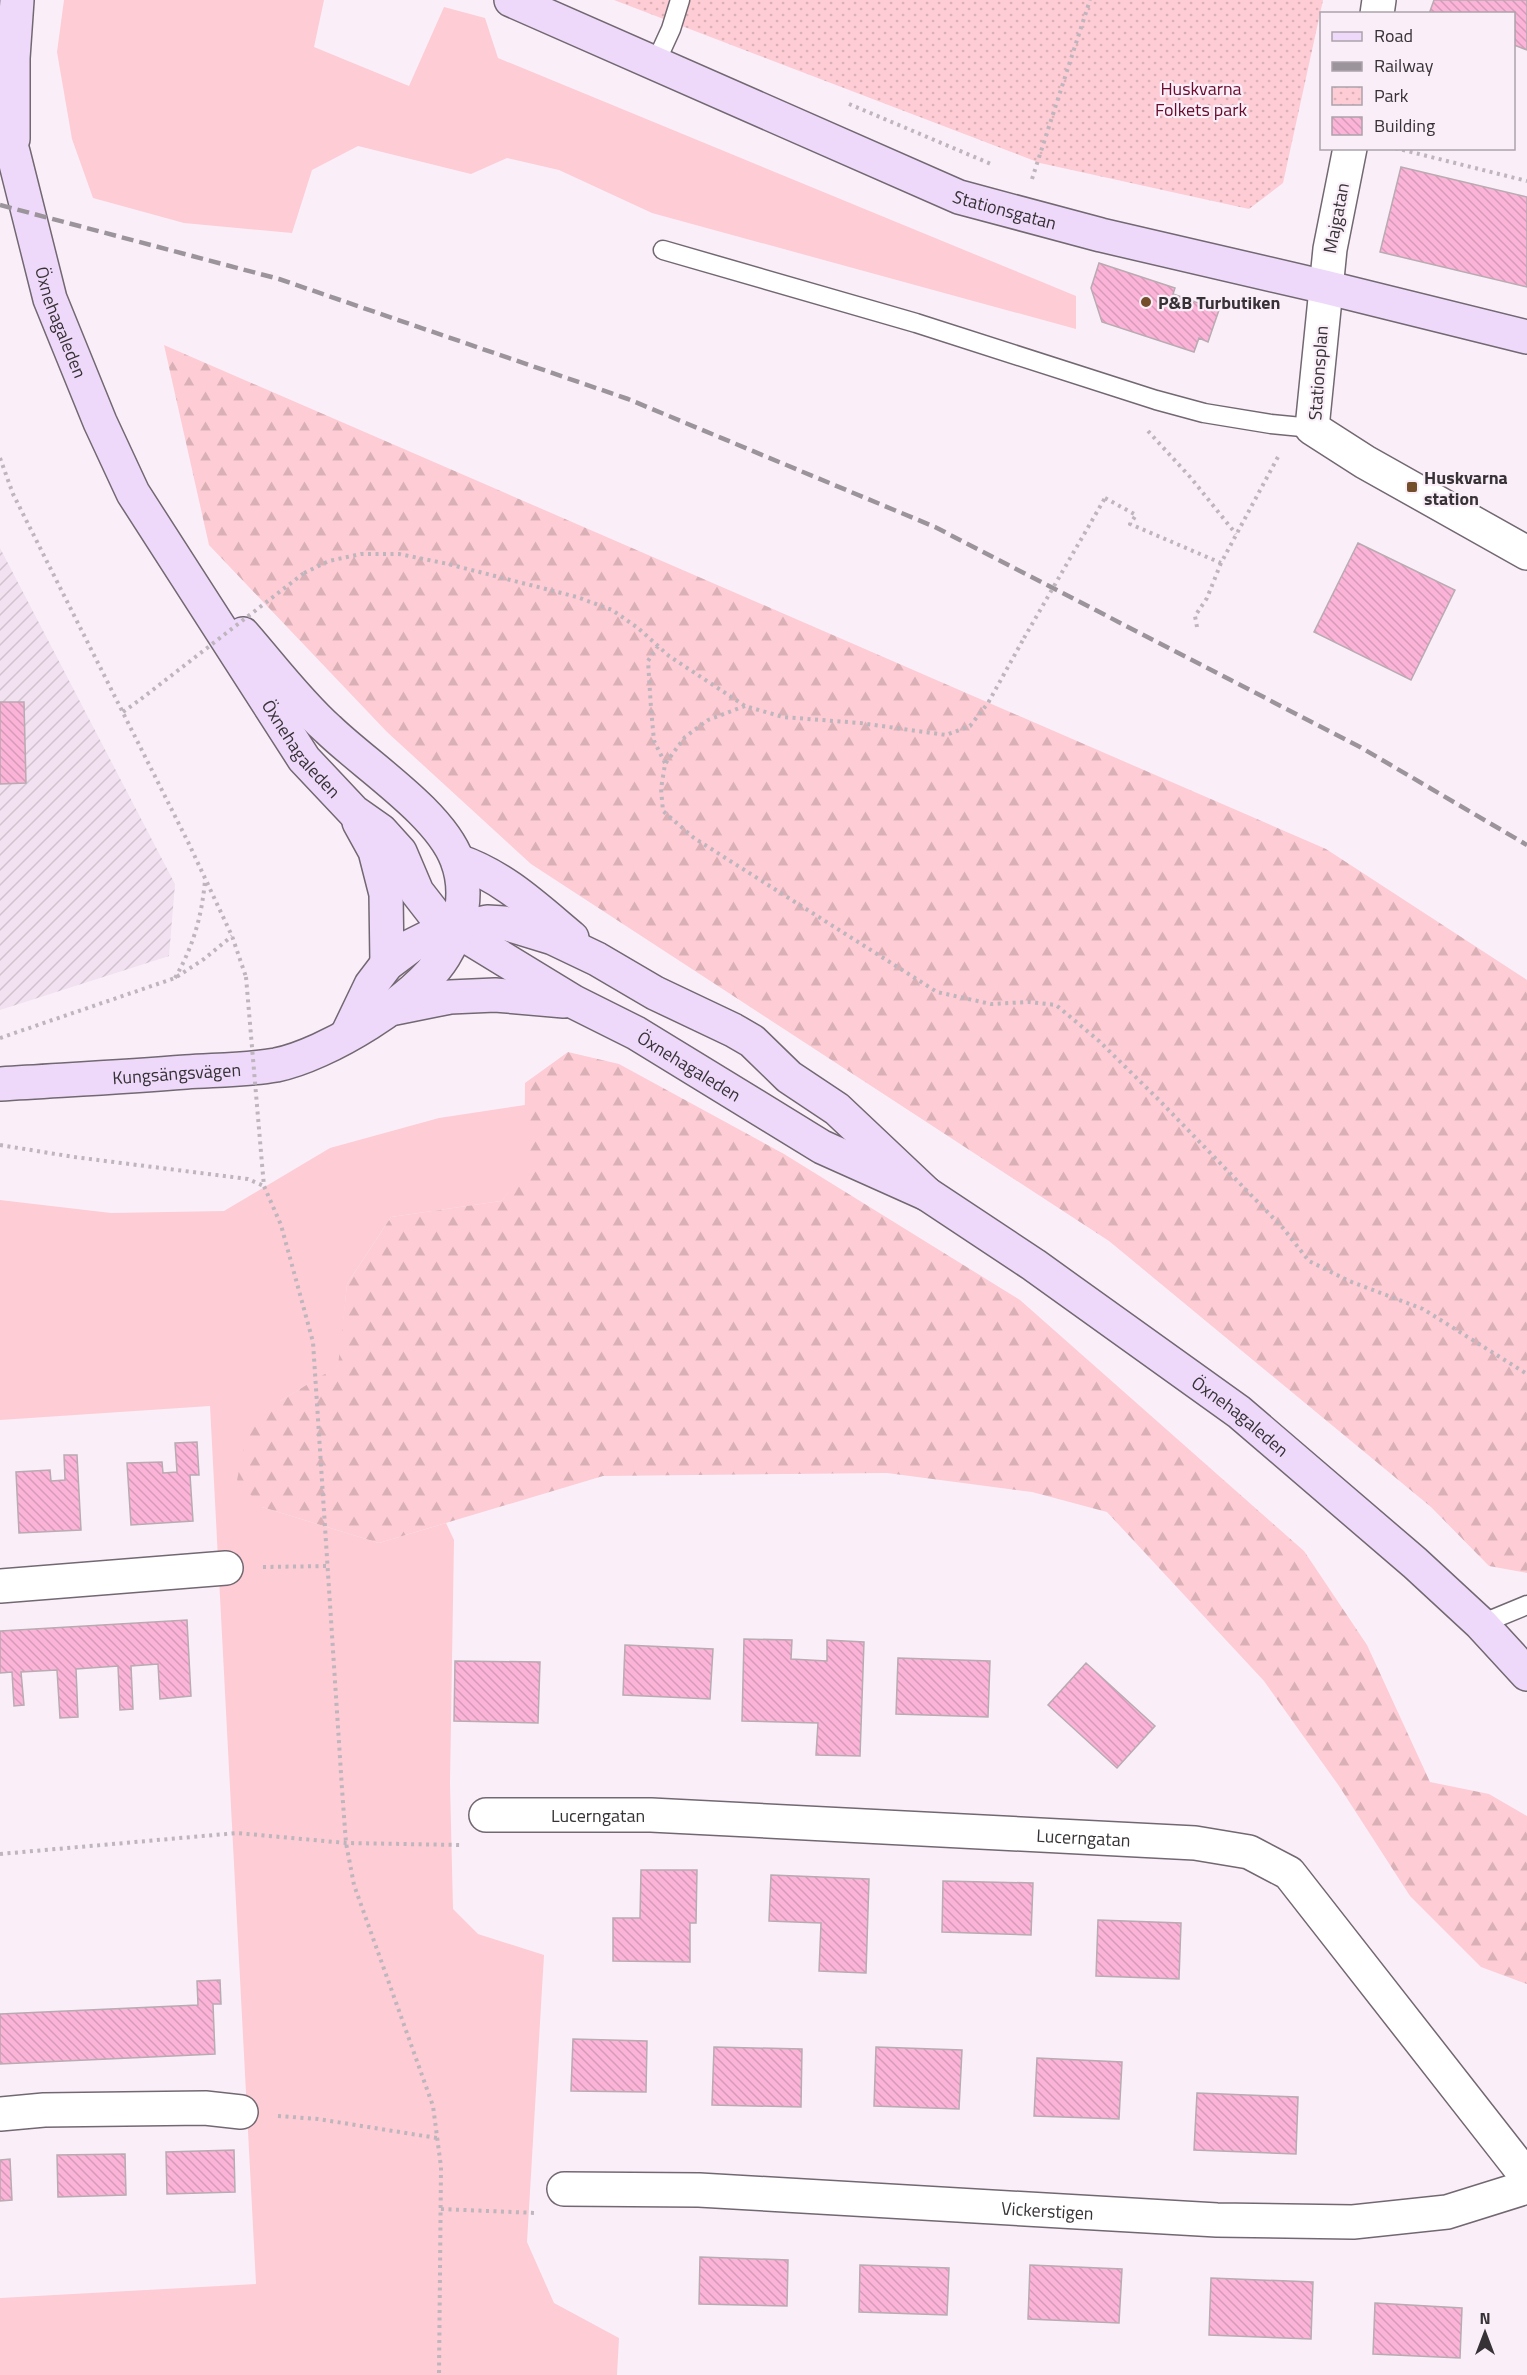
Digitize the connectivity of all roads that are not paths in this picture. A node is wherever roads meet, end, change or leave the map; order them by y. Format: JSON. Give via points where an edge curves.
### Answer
{"nodes":[{"id":1,"x":17,"y":0,"type":"edge"},
{"id":2,"x":511,"y":0,"type":"edge"},
{"id":3,"x":680,"y":0,"type":"edge"},
{"id":4,"x":655,"y":64,"type":"junction"},
{"id":5,"x":0,"y":112,"type":"edge"},
{"id":6,"x":1350,"y":150,"type":"edge"},
{"id":7,"x":13,"y":152,"type":"junction"},
{"id":8,"x":663,"y":250,"type":"dead end"},
{"id":9,"x":1325,"y":287,"type":"junction"},
{"id":10,"x":1527,"y":337,"type":"edge"},
{"id":11,"x":1312,"y":428,"type":"junction"},
{"id":12,"x":166,"y":548,"type":"junction"},
{"id":13,"x":1527,"y":553,"type":"edge"},
{"id":14,"x":354,"y":812,"type":"junction"},
{"id":15,"x":458,"y":861,"type":"junction"},
{"id":16,"x":456,"y":930,"type":"junction"},
{"id":17,"x":597,"y":959,"type":"junction"},
{"id":18,"x":387,"y":964,"type":"junction"},
{"id":19,"x":574,"y":1002,"type":"junction"},
{"id":20,"x":390,"y":1008,"type":"junction"},
{"id":21,"x":347,"y":1035,"type":"junction"},
{"id":22,"x":0,"y":1084,"type":"edge"},
{"id":23,"x":927,"y":1194,"type":"junction"},
{"id":24,"x":226,"y":1568,"type":"road end"},
{"id":25,"x":0,"y":1586,"type":"edge"},
{"id":26,"x":1527,"y":1605,"type":"edge"},
{"id":27,"x":1481,"y":1624,"type":"junction"},
{"id":28,"x":1527,"y":1674,"type":"edge"},
{"id":29,"x":486,"y":1815,"type":"road end"},
{"id":30,"x":241,"y":2112,"type":"road end"},
{"id":31,"x":0,"y":2114,"type":"edge"},
{"id":32,"x":1527,"y":2177,"type":"edge"},
{"id":33,"x":1527,"y":2187,"type":"edge"},
{"id":34,"x":564,"y":2190,"type":"road end"}],
"edges":[{"from":1,"to":7,"type":"street","name":"Öxnehagaleden"},
{"from":2,"to":4,"type":"street","name":"Stationsgatan"},
{"from":3,"to":4,"type":"lane"},
{"from":4,"to":9,"type":"street","name":"Stationsgatan","via":[[959,197],[1023,216]]},
{"from":5,"to":7,"type":"street","name":"Öxnehagaleden"},
{"from":6,"to":9,"type":"street","name":"Majgatan"},
{"from":7,"to":12,"type":"street","name":"Öxnehagaleden","via":[[50,298],[100,422],[133,493]]},
{"from":8,"to":11,"type":"lane","via":[[916,323],[1156,400],[1204,412]]},
{"from":9,"to":10,"type":"street","name":"Stationsgatan"},
{"from":9,"to":11,"type":"street","name":"Stationsplan"},
{"from":11,"to":13,"type":"street","name":"Stationsplan"},
{"from":12,"to":14,"type":"street","name":"Öxnehagaleden","via":[[304,759]]},
{"from":12,"to":15,"type":"street","name":"Öxnehagaleden","via":[[326,728],[434,822]]},
{"from":14,"to":16,"type":"street","name":"Öxnehagaleden","via":[[381,831],[400,852],[417,892],[438,919]]},
{"from":14,"to":18,"type":"street","via":[[375,851],[386,894]]},
{"from":15,"to":16,"type":"street","name":"Öxnehagaleden","via":[[464,892]]},
{"from":15,"to":17,"type":"street","name":"Öxnehagaleden","via":[[480,868],[509,885]]},
{"from":16,"to":17,"type":"street","name":"Öxnehagaleden","via":[[487,922],[504,923]]},
{"from":16,"to":18,"type":"street","via":[[428,937]]},
{"from":16,"to":19,"type":"street","name":"Öxnehagaleden"},
{"from":16,"to":20,"type":"street","name":"Kungsängsvägen","via":[[445,956],[423,981]]},
{"from":17,"to":23,"type":"street","name":"Öxnehagaleden","via":[[752,1041],[789,1077],[837,1109]]},
{"from":18,"to":21,"type":"street","via":[[371,985]]},
{"from":19,"to":20,"type":"street","name":"Kungsängsvägen","via":[[495,995],[450,997]]},
{"from":19,"to":23,"type":"street","name":"Öxnehagaleden","via":[[636,1033],[822,1147]]},
{"from":20,"to":21,"type":"street","name":"Kungsängsvägen"},
{"from":21,"to":22,"type":"street","name":"Kungsängsvägen","via":[[322,1049],[275,1065]]},
{"from":23,"to":27,"type":"street","name":"Öxnehagaleden","via":[[1034,1265],[1239,1412]]},
{"from":24,"to":25,"type":"street"},
{"from":26,"to":27,"type":"lane"},
{"from":27,"to":28,"type":"street","name":"Öxnehagaleden"},
{"from":29,"to":32,"type":"street","name":"Lucerngatan","via":[[651,1815],[1195,1843],[1249,1852],[1289,1873]]},
{"from":30,"to":31,"type":"street","via":[[205,2108]]},
{"from":33,"to":34,"type":"street","name":"Vickerstigen","via":[[1447,2212],[1353,2222],[1217,2220],[699,2190]]}]}
